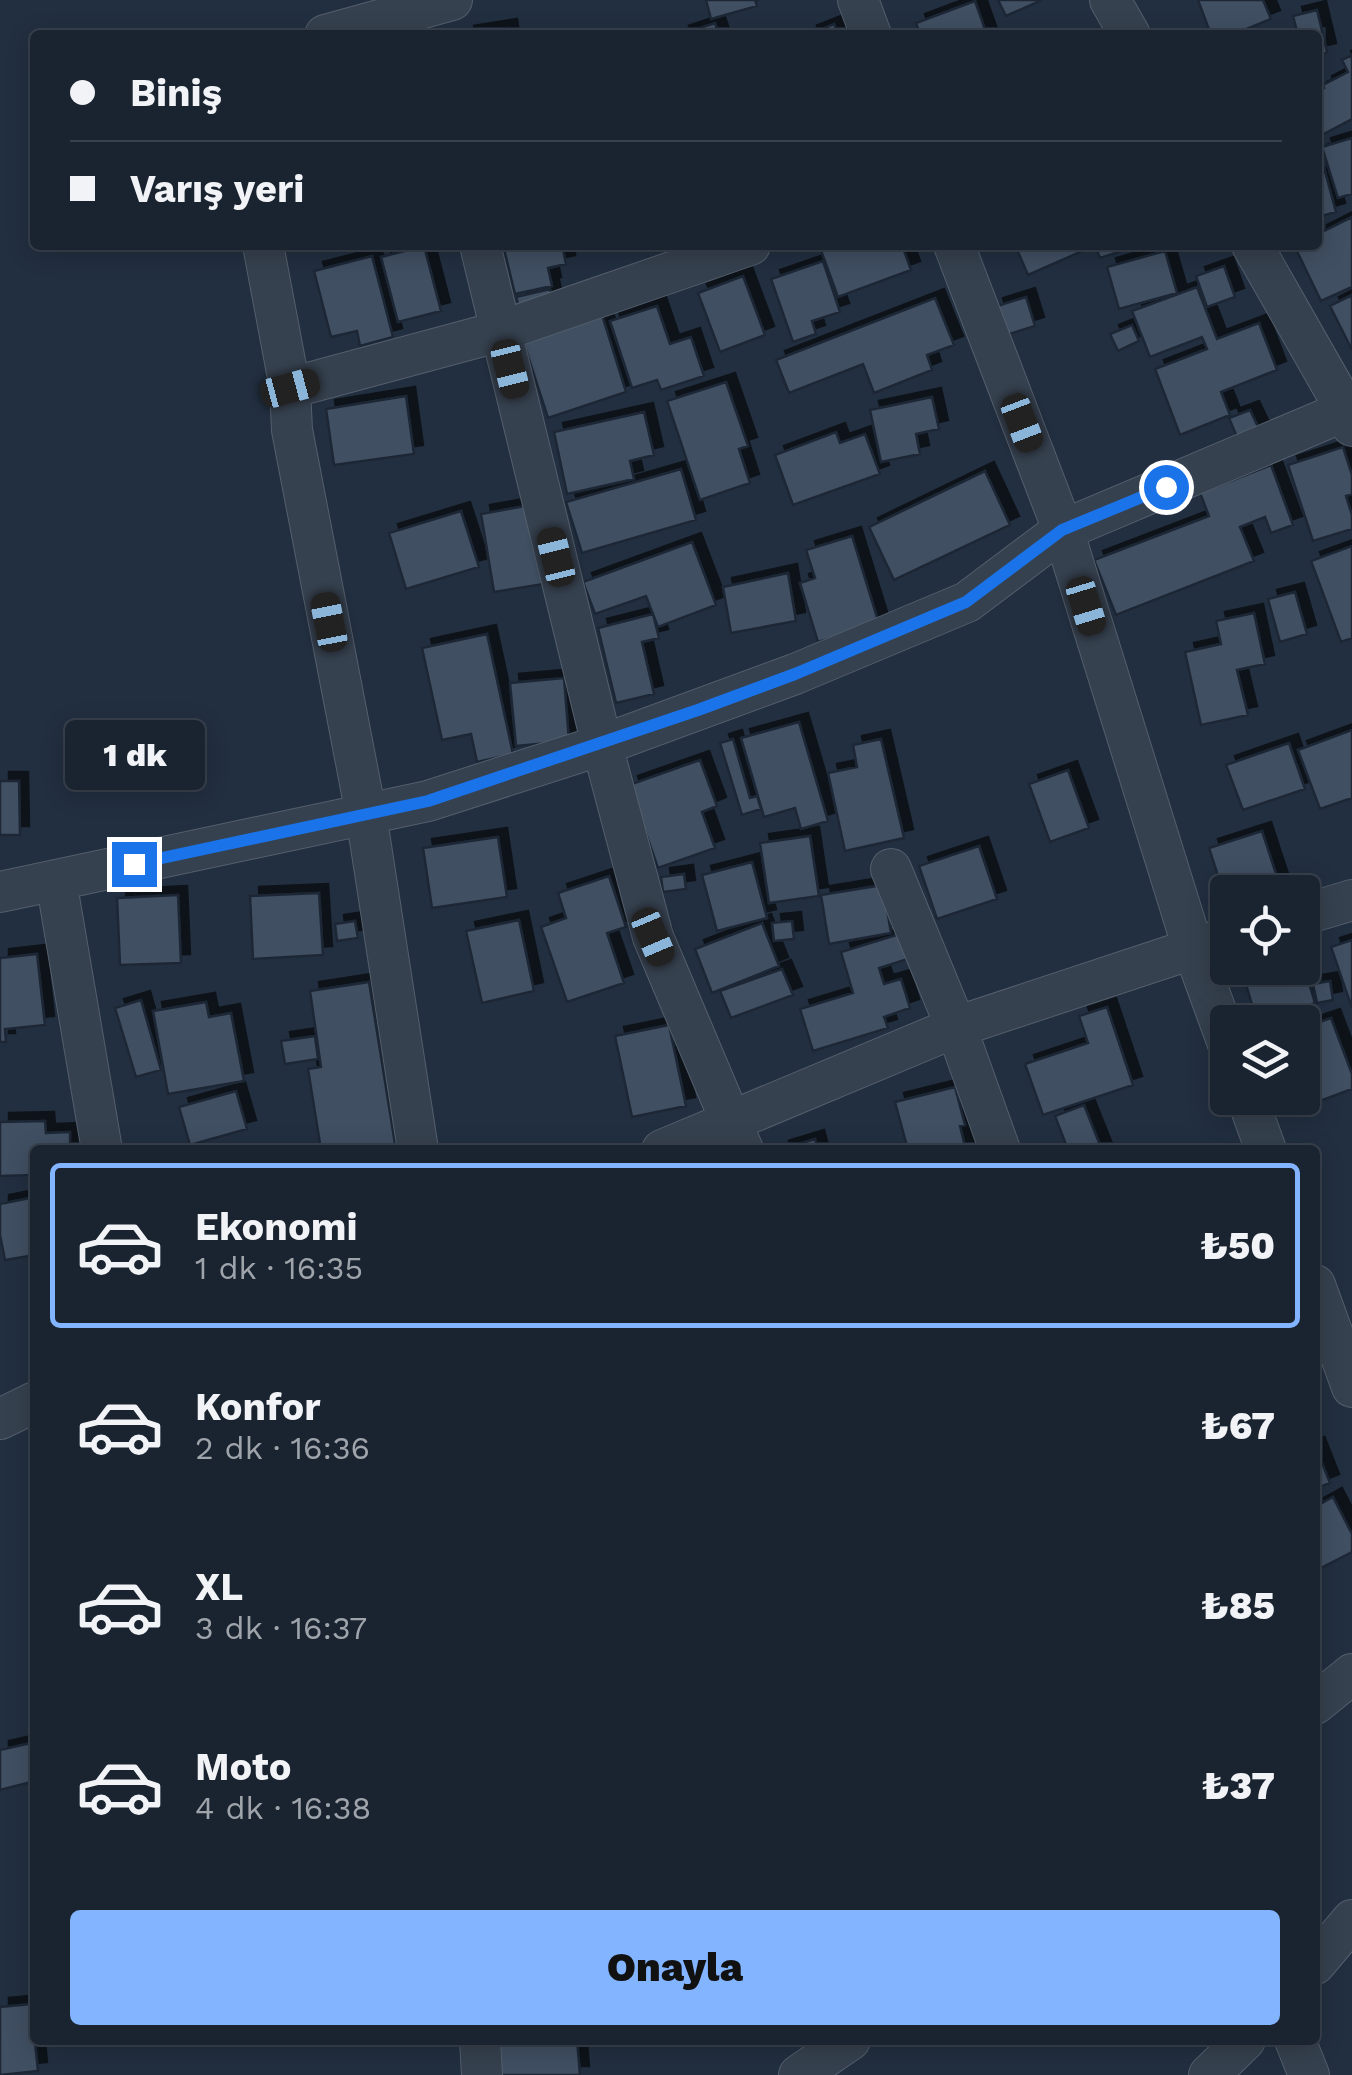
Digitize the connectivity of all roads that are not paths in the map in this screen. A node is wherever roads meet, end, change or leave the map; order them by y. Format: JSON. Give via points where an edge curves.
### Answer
{"nodes":[{"id":1,"x":858,"y":0,"type":"edge"},
{"id":2,"x":1110,"y":0,"type":"edge"},
{"id":3,"x":431,"y":14,"type":"edge"},
{"id":4,"x":350,"y":30,"type":"edge"},
{"id":5,"x":870,"y":30,"type":"edge"},
{"id":6,"x":1127,"y":30,"type":"edge"},
{"id":7,"x":264,"y":250,"type":"edge"},
{"id":8,"x":481,"y":250,"type":"edge"},
{"id":9,"x":736,"y":250,"type":"edge"},
{"id":10,"x":956,"y":250,"type":"edge"},
{"id":11,"x":1255,"y":250,"type":"edge"},
{"id":12,"x":501,"y":331,"type":"junction"},
{"id":13,"x":290,"y":388,"type":"junction"},
{"id":14,"x":1350,"y":414,"type":"edge"},
{"id":15,"x":1062,"y":530,"type":"junction"},
{"id":16,"x":602,"y":745,"type":"junction"},
{"id":17,"x":366,"y":814,"type":"junction"},
{"id":18,"x":890,"y":869,"type":"dead end"},
{"id":19,"x":56,"y":880,"type":"junction"},
{"id":20,"x":0,"y":892,"type":"edge"},
{"id":21,"x":1352,"y":900,"type":"edge"},
{"id":22,"x":1320,"y":909,"type":"edge"},
{"id":23,"x":1210,"y":943,"type":"edge"},
{"id":24,"x":956,"y":1027,"type":"junction"},
{"id":25,"x":1253,"y":1115,"type":"edge"},
{"id":26,"x":738,"y":1135,"type":"edge"},
{"id":27,"x":101,"y":1145,"type":"edge"},
{"id":28,"x":417,"y":1145,"type":"edge"},
{"id":29,"x":687,"y":1145,"type":"edge"},
{"id":30,"x":998,"y":1145,"type":"edge"},
{"id":31,"x":1264,"y":1145,"type":"edge"},
{"id":32,"x":1320,"y":1300,"type":"edge"},
{"id":33,"x":1352,"y":1388,"type":"edge"},
{"id":34,"x":30,"y":1405,"type":"edge"},
{"id":35,"x":0,"y":1420,"type":"edge"},
{"id":36,"x":1352,"y":1674,"type":"edge"},
{"id":37,"x":1320,"y":1700,"type":"edge"},
{"id":38,"x":1352,"y":1920,"type":"edge"},
{"id":39,"x":1320,"y":1958,"type":"edge"},
{"id":40,"x":480,"y":2045,"type":"edge"},
{"id":41,"x":843,"y":2045,"type":"edge"},
{"id":42,"x":1240,"y":2045,"type":"edge"},
{"id":43,"x":1297,"y":2045,"type":"edge"},
{"id":44,"x":482,"y":2075,"type":"edge"},
{"id":45,"x":799,"y":2075,"type":"edge"},
{"id":46,"x":1209,"y":2075,"type":"edge"},
{"id":47,"x":1308,"y":2075,"type":"edge"}],
"edges":[{"from":1,"to":5,"type":"street"},
{"from":2,"to":6,"type":"street"},
{"from":3,"to":4,"type":"street"},
{"from":7,"to":13,"type":"street"},
{"from":8,"to":12,"type":"street"},
{"from":9,"to":12,"type":"street"},
{"from":10,"to":15,"type":"street"},
{"from":11,"to":14,"type":"street"},
{"from":12,"to":13,"type":"street"},
{"from":12,"to":16,"type":"street"},
{"from":13,"to":17,"type":"street","via":[[292,430]]},
{"from":14,"to":15,"type":"street"},
{"from":15,"to":16,"type":"street","via":[[966,602]]},
{"from":15,"to":23,"type":"street"},
{"from":16,"to":17,"type":"street"},
{"from":16,"to":26,"type":"street","via":[[653,937]]},
{"from":17,"to":19,"type":"street"},
{"from":17,"to":28,"type":"street"},
{"from":18,"to":24,"type":"street"},
{"from":19,"to":20,"type":"street"},
{"from":19,"to":27,"type":"street"},
{"from":21,"to":22,"type":"street"},
{"from":23,"to":24,"type":"street"},
{"from":24,"to":26,"type":"street"},
{"from":24,"to":30,"type":"street"},
{"from":25,"to":31,"type":"street"},
{"from":26,"to":29,"type":"street"},
{"from":32,"to":33,"type":"street"},
{"from":34,"to":35,"type":"street"},
{"from":36,"to":37,"type":"street"},
{"from":38,"to":39,"type":"street"},
{"from":40,"to":44,"type":"street"},
{"from":41,"to":45,"type":"street"},
{"from":42,"to":46,"type":"street"},
{"from":43,"to":47,"type":"street"}]}
